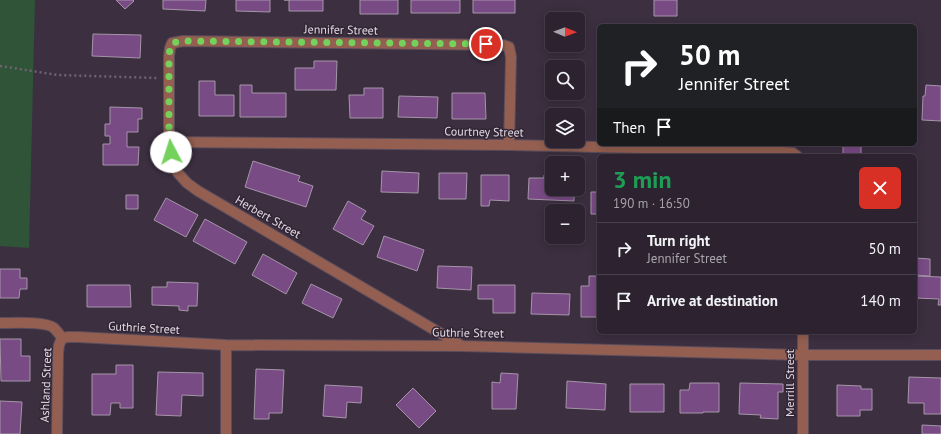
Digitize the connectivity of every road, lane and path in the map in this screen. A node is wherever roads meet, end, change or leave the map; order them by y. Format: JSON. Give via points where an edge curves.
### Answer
{"nodes":[{"id":1,"x":172,"y":43,"type":"joint"},
{"id":2,"x":0,"y":66,"type":"edge"},
{"id":3,"x":169,"y":78,"type":"junction"},
{"id":4,"x":169,"y":142,"type":"junction"},
{"id":5,"x":509,"y":145,"type":"junction"},
{"id":6,"x":794,"y":154,"type":"edge"},
{"id":7,"x":0,"y":323,"type":"edge"},
{"id":8,"x":803,"y":334,"type":"edge"},
{"id":9,"x":62,"y":338,"type":"junction"},
{"id":10,"x":226,"y":345,"type":"junction"},
{"id":11,"x":462,"y":346,"type":"junction"},
{"id":12,"x":803,"y":355,"type":"junction"},
{"id":13,"x":941,"y":355,"type":"edge"},
{"id":14,"x":57,"y":434,"type":"edge"},
{"id":15,"x":226,"y":434,"type":"edge"},
{"id":16,"x":803,"y":434,"type":"edge"}],
"edges":[{"from":1,"to":3,"type":"street","name":"Herbert Street"},
{"from":1,"to":5,"type":"street","name":"Jennifer Street","via":[[183,41],[502,44],[509,47],[511,57]]},
{"from":2,"to":3,"type":"path","via":[[58,75]]},
{"from":3,"to":4,"type":"street","name":"Herbert Street"},
{"from":4,"to":5,"type":"street","name":"Courtney Street"},
{"from":4,"to":11,"type":"street","name":"Herbert Street","via":[[172,162],[178,173],[198,191]]},
{"from":5,"to":6,"type":"street","name":"Courtney Street","via":[[772,150]]},
{"from":7,"to":9,"type":"street","via":[[47,325],[54,328]]},
{"from":8,"to":12,"type":"street","name":"Merrill Street"},
{"from":9,"to":10,"type":"street","name":"Guthrie Street"},
{"from":9,"to":14,"type":"street","name":"Ashland Street","via":[[58,354]]},
{"from":10,"to":11,"type":"street","name":"Guthrie Street"},
{"from":10,"to":15,"type":"street"},
{"from":11,"to":12,"type":"street","name":"Guthrie Street"},
{"from":12,"to":13,"type":"street","name":"Guthrie Street"},
{"from":12,"to":16,"type":"street","name":"Merrill Street"}]}
